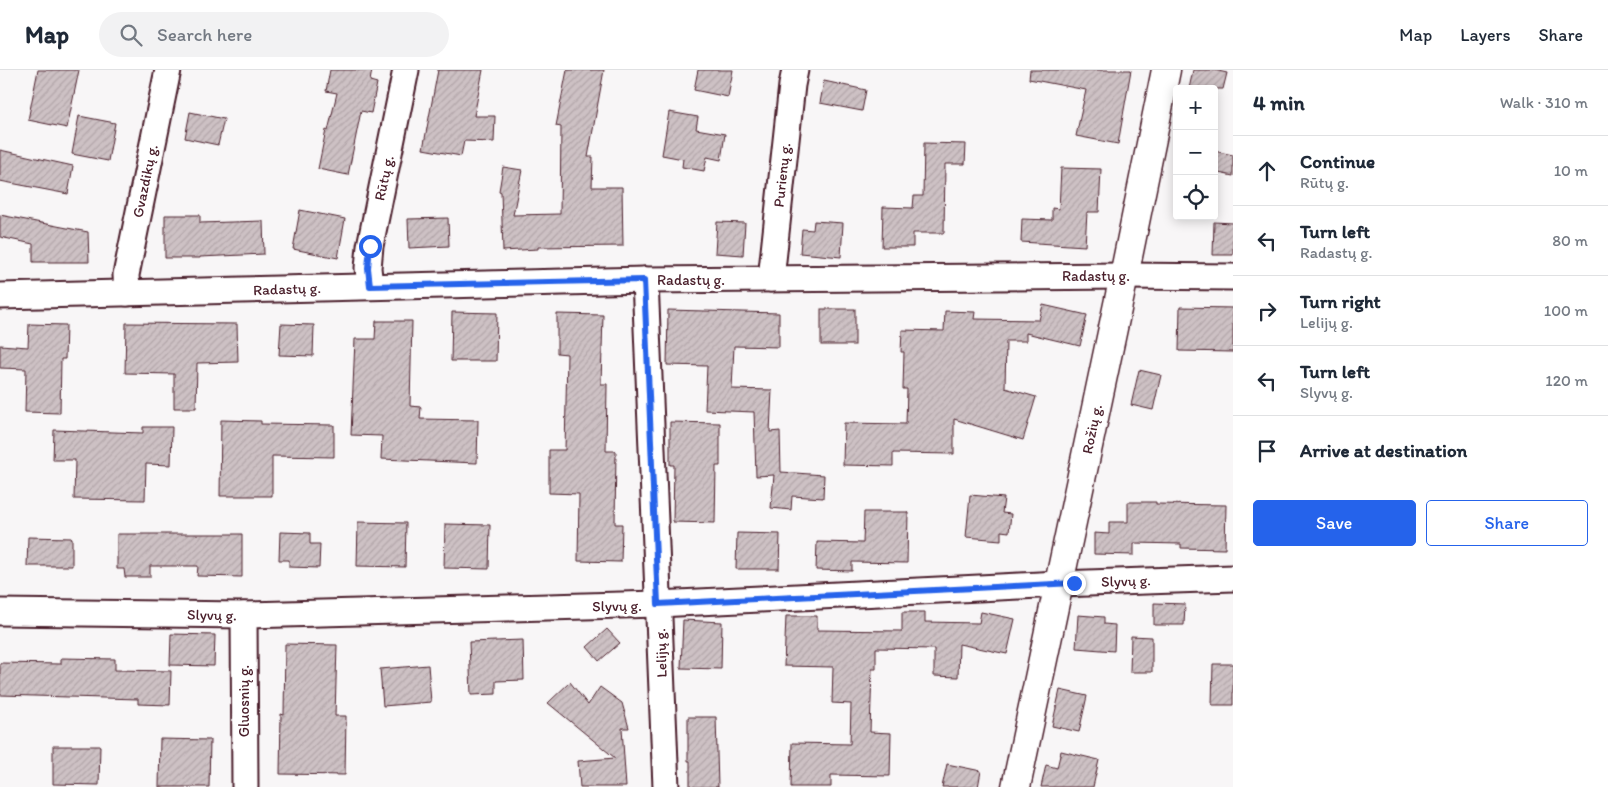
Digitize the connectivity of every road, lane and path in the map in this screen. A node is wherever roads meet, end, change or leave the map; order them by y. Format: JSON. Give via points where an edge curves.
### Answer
{"nodes":[{"id":1,"x":168,"y":70,"type":"edge"},
{"id":2,"x":406,"y":70,"type":"edge"},
{"id":3,"x":795,"y":70,"type":"edge"},
{"id":4,"x":1166,"y":70,"type":"edge"},
{"id":5,"x":1124,"y":276,"type":"junction"},
{"id":6,"x":1233,"y":277,"type":"edge"},
{"id":7,"x":771,"y":279,"type":"junction"},
{"id":8,"x":644,"y":280,"type":"junction"},
{"id":9,"x":370,"y":286,"type":"junction"},
{"id":10,"x":127,"y":293,"type":"junction"},
{"id":11,"x":0,"y":296,"type":"edge"},
{"id":12,"x":1233,"y":578,"type":"edge"},
{"id":13,"x":1059,"y":584,"type":"junction"},
{"id":14,"x":658,"y":604,"type":"junction"},
{"id":15,"x":0,"y":612,"type":"edge"},
{"id":16,"x":244,"y":615,"type":"junction"},
{"id":17,"x":245,"y":787,"type":"edge"},
{"id":18,"x":666,"y":787,"type":"edge"},
{"id":19,"x":1016,"y":787,"type":"edge"}],
"edges":[{"from":1,"to":10,"type":"street","name":"Gvazdikų g.","via":[[126,275]]},
{"from":2,"to":9,"type":"street","name":"Rūtų g.","via":[[370,246]]},
{"from":3,"to":7,"type":"street","name":"Purienų g."},
{"from":4,"to":5,"type":"street","name":"Rožių g."},
{"from":5,"to":6,"type":"street","name":"Radastų g."},
{"from":5,"to":7,"type":"street","name":"Radastų g."},
{"from":5,"to":13,"type":"street","name":"Rožių g."},
{"from":7,"to":8,"type":"street","name":"Radastų g."},
{"from":8,"to":9,"type":"street","name":"Radastų g."},
{"from":8,"to":14,"type":"street","name":"Lelijų g."},
{"from":9,"to":10,"type":"street","name":"Radastų g."},
{"from":10,"to":11,"type":"street","name":"Radastų g."},
{"from":12,"to":13,"type":"street","name":"Slyvų g."},
{"from":13,"to":14,"type":"street","name":"Slyvų g."},
{"from":13,"to":19,"type":"street","name":"Rožių g."},
{"from":14,"to":16,"type":"street","name":"Slyvų g."},
{"from":14,"to":18,"type":"street","name":"Lelijų g."},
{"from":15,"to":16,"type":"street","name":"Slyvų g."},
{"from":16,"to":17,"type":"street","name":"Gluosnių g."}]}
